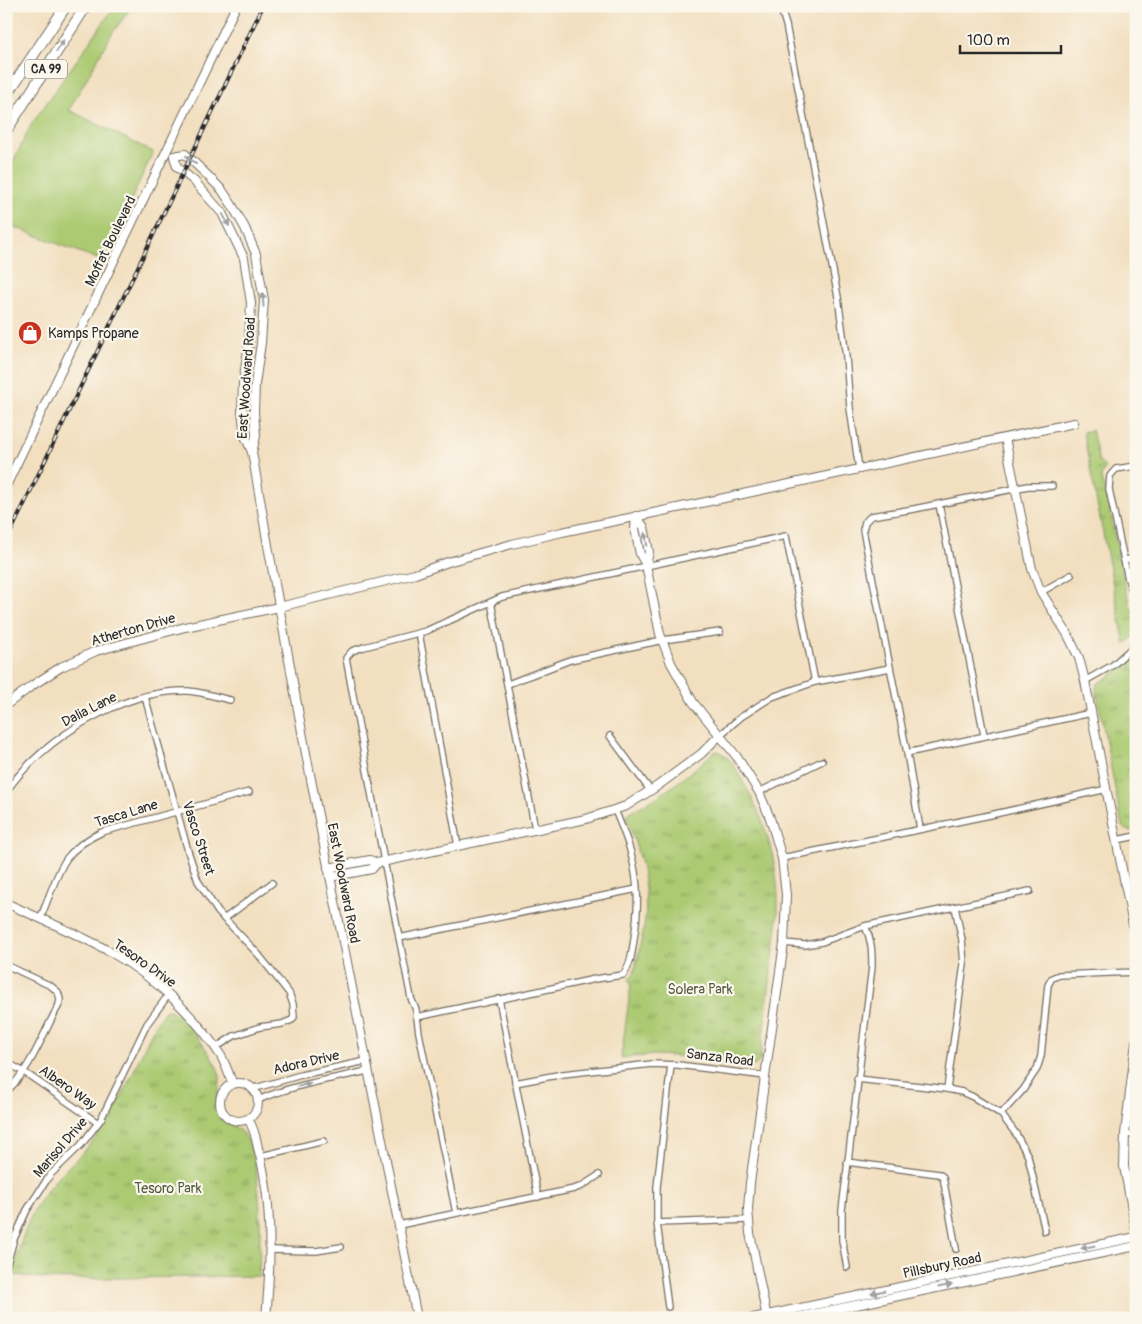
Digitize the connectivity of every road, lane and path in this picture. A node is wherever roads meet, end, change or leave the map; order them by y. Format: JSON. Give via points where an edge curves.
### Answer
{"nodes":[{"id":1,"x":61,"y":6,"type":"edge"},
{"id":2,"x":66,"y":6,"type":"edge"},
{"id":3,"x":86,"y":6,"type":"edge"},
{"id":4,"x":94,"y":6,"type":"edge"},
{"id":5,"x":236,"y":6,"type":"edge"},
{"id":6,"x":780,"y":6,"type":"edge"},
{"id":7,"x":79,"y":15,"type":"junction"},
{"id":8,"x":47,"y":34,"type":"junction"},
{"id":9,"x":6,"y":96,"type":"edge"},
{"id":10,"x":6,"y":131,"type":"edge"},
{"id":11,"x":166,"y":152,"type":"junction"},
{"id":12,"x":174,"y":156,"type":"junction"},
{"id":13,"x":1074,"y":423,"type":"dead end"},
{"id":14,"x":1005,"y":438,"type":"junction"},
{"id":15,"x":252,"y":452,"type":"junction"},
{"id":16,"x":1136,"y":466,"type":"edge"},
{"id":17,"x":859,"y":469,"type":"junction"},
{"id":18,"x":6,"y":486,"type":"edge"},
{"id":19,"x":1052,"y":486,"type":"dead end"},
{"id":20,"x":1015,"y":488,"type":"junction"},
{"id":21,"x":939,"y":504,"type":"junction"},
{"id":22,"x":636,"y":516,"type":"junction"},
{"id":23,"x":1136,"y":558,"type":"edge"},
{"id":24,"x":1124,"y":560,"type":"junction"},
{"id":25,"x":646,"y":565,"type":"junction"},
{"id":26,"x":1071,"y":575,"type":"dead end"},
{"id":27,"x":1041,"y":592,"type":"junction"},
{"id":28,"x":1136,"y":601,"type":"edge"},
{"id":29,"x":491,"y":602,"type":"junction"},
{"id":30,"x":279,"y":607,"type":"junction"},
{"id":31,"x":720,"y":632,"type":"dead end"},
{"id":32,"x":419,"y":633,"type":"junction"},
{"id":33,"x":663,"y":640,"type":"junction"},
{"id":34,"x":1136,"y":644,"type":"edge"},
{"id":35,"x":890,"y":668,"type":"junction"},
{"id":36,"x":1085,"y":681,"type":"junction"},
{"id":37,"x":815,"y":682,"type":"junction"},
{"id":38,"x":508,"y":684,"type":"junction"},
{"id":39,"x":145,"y":697,"type":"junction"},
{"id":40,"x":230,"y":700,"type":"dead end"},
{"id":41,"x":6,"y":705,"type":"edge"},
{"id":42,"x":1092,"y":713,"type":"junction"},
{"id":43,"x":610,"y":736,"type":"dead end"},
{"id":44,"x":719,"y":736,"type":"junction"},
{"id":45,"x":984,"y":736,"type":"junction"},
{"id":46,"x":907,"y":753,"type":"junction"},
{"id":47,"x":822,"y":761,"type":"dead end"},
{"id":48,"x":1107,"y":789,"type":"junction"},
{"id":49,"x":650,"y":790,"type":"junction"},
{"id":50,"x":6,"y":792,"type":"edge"},
{"id":51,"x":249,"y":792,"type":"dead end"},
{"id":52,"x":759,"y":792,"type":"junction"},
{"id":53,"x":615,"y":810,"type":"junction"},
{"id":54,"x":177,"y":811,"type":"junction"},
{"id":55,"x":535,"y":829,"type":"junction"},
{"id":56,"x":920,"y":829,"type":"junction"},
{"id":57,"x":1136,"y":836,"type":"edge"},
{"id":58,"x":1117,"y":840,"type":"junction"},
{"id":59,"x":458,"y":846,"type":"junction"},
{"id":60,"x":782,"y":858,"type":"junction"},
{"id":61,"x":380,"y":862,"type":"junction"},
{"id":62,"x":328,"y":868,"type":"junction"},
{"id":63,"x":330,"y":877,"type":"junction"},
{"id":64,"x":272,"y":883,"type":"dead end"},
{"id":65,"x":638,"y":889,"type":"junction"},
{"id":66,"x":1030,"y":891,"type":"dead end"},
{"id":67,"x":6,"y":903,"type":"edge"},
{"id":68,"x":955,"y":907,"type":"junction"},
{"id":69,"x":40,"y":919,"type":"junction"},
{"id":70,"x":224,"y":919,"type":"junction"},
{"id":71,"x":865,"y":926,"type":"junction"},
{"id":72,"x":399,"y":938,"type":"junction"},
{"id":73,"x":1136,"y":940,"type":"edge"},
{"id":74,"x":784,"y":943,"type":"junction"},
{"id":75,"x":6,"y":966,"type":"edge"},
{"id":76,"x":1136,"y":972,"type":"edge"},
{"id":77,"x":169,"y":994,"type":"junction"},
{"id":78,"x":499,"y":999,"type":"junction"},
{"id":79,"x":417,"y":1016,"type":"junction"},
{"id":80,"x":1136,"y":1042,"type":"edge"},
{"id":81,"x":215,"y":1048,"type":"junction"},
{"id":82,"x":366,"y":1061,"type":"junction"},
{"id":83,"x":6,"y":1062,"type":"edge"},
{"id":84,"x":671,"y":1065,"type":"junction"},
{"id":85,"x":368,"y":1071,"type":"junction"},
{"id":86,"x":24,"y":1072,"type":"junction"},
{"id":87,"x":766,"y":1076,"type":"junction"},
{"id":88,"x":858,"y":1078,"type":"junction"},
{"id":89,"x":515,"y":1083,"type":"junction"},
{"id":90,"x":233,"y":1084,"type":"junction"},
{"id":91,"x":252,"y":1088,"type":"junction"},
{"id":92,"x":947,"y":1089,"type":"junction"},
{"id":93,"x":6,"y":1092,"type":"edge"},
{"id":94,"x":258,"y":1100,"type":"junction"},
{"id":95,"x":1001,"y":1114,"type":"junction"},
{"id":96,"x":248,"y":1119,"type":"junction"},
{"id":97,"x":98,"y":1123,"type":"junction"},
{"id":98,"x":1125,"y":1134,"type":"junction"},
{"id":99,"x":1136,"y":1135,"type":"edge"},
{"id":100,"x":324,"y":1141,"type":"dead end"},
{"id":101,"x":260,"y":1156,"type":"junction"},
{"id":102,"x":847,"y":1162,"type":"junction"},
{"id":103,"x":599,"y":1176,"type":"dead end"},
{"id":104,"x":538,"y":1197,"type":"junction"},
{"id":105,"x":456,"y":1213,"type":"junction"},
{"id":106,"x":749,"y":1220,"type":"junction"},
{"id":107,"x":657,"y":1223,"type":"junction"},
{"id":108,"x":399,"y":1225,"type":"junction"},
{"id":109,"x":1136,"y":1230,"type":"edge"},
{"id":110,"x":1045,"y":1231,"type":"dead end"},
{"id":111,"x":1136,"y":1237,"type":"edge"},
{"id":112,"x":9,"y":1244,"type":"edge"},
{"id":113,"x":1136,"y":1246,"type":"edge"},
{"id":114,"x":341,"y":1247,"type":"dead end"},
{"id":115,"x":956,"y":1249,"type":"dead end"},
{"id":116,"x":268,"y":1250,"type":"junction"},
{"id":117,"x":6,"y":1267,"type":"edge"},
{"id":118,"x":847,"y":1267,"type":"dead end"},
{"id":119,"x":668,"y":1307,"type":"dead end"},
{"id":120,"x":767,"y":1316,"type":"edge"},
{"id":121,"x":266,"y":1318,"type":"edge"},
{"id":122,"x":417,"y":1318,"type":"edge"},
{"id":123,"x":753,"y":1318,"type":"edge"},
{"id":124,"x":794,"y":1318,"type":"edge"}],
"edges":[{"from":1,"to":8,"type":"highway"},
{"from":2,"to":8,"type":"highway","number":"CA 99"},
{"from":3,"to":7,"type":"highway","number":"CA 99"},
{"from":4,"to":7,"type":"highway"},
{"from":5,"to":11,"type":"street","name":"Moffat Boulevard"},
{"from":6,"to":17,"type":"street","via":[[838,297]]},
{"from":10,"to":7,"type":"highway","number":"CA 99","one_way":true},
{"from":8,"to":9,"type":"highway","number":"CA 99"},
{"from":11,"to":12,"type":"street"},
{"from":11,"to":18,"type":"street","name":"Moffat Boulevard"},
{"from":12,"to":15,"type":"street","name":"East Woodward Road","one_way":true,"via":[[177,167],[222,213],[244,258],[251,302],[242,411],[245,436]]},
{"from":15,"to":12,"type":"street","name":"East Woodward Road","one_way":true,"via":[[256,436],[255,384],[264,300],[256,254],[241,220],[222,190],[185,154]]},
{"from":13,"to":14,"type":"street","name":"Atherton Drive"},
{"from":14,"to":17,"type":"street","name":"Atherton Drive"},
{"from":14,"to":20,"type":"street"},
{"from":15,"to":30,"type":"street","name":"East Woodward Road"},
{"from":16,"to":24,"type":"street","via":[[1116,469],[1110,476]]},
{"from":17,"to":22,"type":"street","name":"Atherton Drive"},
{"from":19,"to":20,"type":"street"},
{"from":20,"to":21,"type":"street"},
{"from":20,"to":27,"type":"street","via":[[1032,569]]},
{"from":21,"to":35,"type":"street","via":[[871,516],[865,522],[863,530]]},
{"from":21,"to":45,"type":"street"},
{"from":22,"to":25,"type":"street","via":[[644,527],[648,552]]},
{"from":22,"to":30,"type":"street","name":"Atherton Drive","via":[[512,544],[415,574]]},
{"from":23,"to":24,"type":"street"},
{"from":24,"to":28,"type":"street"},
{"from":25,"to":29,"type":"street"},
{"from":25,"to":33,"type":"street"},
{"from":25,"to":37,"type":"street","via":[[786,536]]},
{"from":26,"to":27,"type":"street"},
{"from":27,"to":36,"type":"street","via":[[1068,635]]},
{"from":29,"to":32,"type":"street"},
{"from":29,"to":38,"type":"street"},
{"from":30,"to":41,"type":"street","name":"Atherton Drive","via":[[185,627],[96,651],[61,667]]},
{"from":30,"to":62,"type":"street","name":"East Woodward Road"},
{"from":31,"to":33,"type":"street"},
{"from":32,"to":59,"type":"street"},
{"from":32,"to":61,"type":"street","via":[[352,651],[346,658]]},
{"from":33,"to":38,"type":"street","via":[[570,660]]},
{"from":33,"to":44,"type":"street","via":[[671,663],[693,702]]},
{"from":34,"to":36,"type":"street","via":[[1113,665]]},
{"from":35,"to":37,"type":"street"},
{"from":35,"to":46,"type":"street"},
{"from":36,"to":42,"type":"street"},
{"from":37,"to":44,"type":"street","via":[[772,697]]},
{"from":38,"to":55,"type":"street"},
{"from":39,"to":40,"type":"street","name":"Dalia Lane","via":[[163,692],[190,691]]},
{"from":39,"to":50,"type":"street","name":"Dalia Lane","via":[[112,708],[62,736],[30,764]]},
{"from":39,"to":54,"type":"street","name":"Vasco Street"},
{"from":42,"to":45,"type":"street"},
{"from":42,"to":48,"type":"street"},
{"from":43,"to":49,"type":"street"},
{"from":44,"to":49,"type":"street","via":[[701,754]]},
{"from":44,"to":52,"type":"street"},
{"from":45,"to":46,"type":"street"},
{"from":46,"to":56,"type":"street"},
{"from":47,"to":52,"type":"street"},
{"from":48,"to":56,"type":"street"},
{"from":48,"to":58,"type":"street"},
{"from":49,"to":53,"type":"street"},
{"from":51,"to":54,"type":"street","name":"Tasca Lane"},
{"from":52,"to":60,"type":"street"},
{"from":53,"to":55,"type":"street"},
{"from":53,"to":65,"type":"street","via":[[630,849]]},
{"from":54,"to":69,"type":"street","name":"Tasca Lane","via":[[89,838],[67,857]]},
{"from":54,"to":70,"type":"street","name":"Vasco Street","via":[[198,881]]},
{"from":55,"to":59,"type":"street"},
{"from":56,"to":60,"type":"street"},
{"from":57,"to":58,"type":"street"},
{"from":58,"to":73,"type":"street"},
{"from":59,"to":61,"type":"street"},
{"from":60,"to":74,"type":"street","via":[[786,895]]},
{"from":61,"to":62,"type":"street","via":[[370,860]]},
{"from":61,"to":63,"type":"street","via":[[372,868]]},
{"from":61,"to":72,"type":"street"},
{"from":62,"to":63,"type":"street","name":"East Woodward Road"},
{"from":63,"to":82,"type":"street","name":"East Woodward Road"},
{"from":64,"to":70,"type":"street"},
{"from":65,"to":72,"type":"street"},
{"from":65,"to":78,"type":"street","via":[[632,950],[628,969],[623,975]]},
{"from":66,"to":68,"type":"street"},
{"from":67,"to":69,"type":"street","name":"Tesoro Drive"},
{"from":68,"to":71,"type":"street"},
{"from":68,"to":92,"type":"street","via":[[964,964]]},
{"from":69,"to":77,"type":"street","name":"Tesoro Drive","via":[[114,954]]},
{"from":70,"to":81,"type":"street","name":"Vasco Street","via":[[258,954],[289,994],[294,1017],[282,1024],[234,1036]]},
{"from":71,"to":74,"type":"street","via":[[822,942],[805,945]]},
{"from":71,"to":88,"type":"street","via":[[872,945],[872,967]]},
{"from":72,"to":79,"type":"street"},
{"from":74,"to":87,"type":"street"},
{"from":75,"to":86,"type":"street","via":[[51,986],[60,999]]},
{"from":76,"to":95,"type":"street","via":[[1052,978],[1048,985],[1037,1069],[1024,1090]]},
{"from":77,"to":81,"type":"street","name":"Tesoro Drive"},
{"from":77,"to":97,"type":"street","name":"Marisol Drive","via":[[148,1024]]},
{"from":78,"to":79,"type":"street"},
{"from":78,"to":89,"type":"street"},
{"from":79,"to":105,"type":"street"},
{"from":80,"to":98,"type":"street"},
{"from":81,"to":90,"type":"street","name":"Tesoro Drive"},
{"from":82,"to":85,"type":"street","name":"East Woodward Road"},
{"from":82,"to":91,"type":"street","name":"Adora Drive"},
{"from":83,"to":86,"type":"street","name":"Albero Way"},
{"from":84,"to":87,"type":"street","name":"Sanza Road"},
{"from":84,"to":89,"type":"street","name":"Sanza Road","via":[[652,1064],[563,1074]]},
{"from":84,"to":107,"type":"street","via":[[656,1187]]},
{"from":94,"to":85,"type":"street","name":"Adora Drive","one_way":true,"via":[[304,1085]]},
{"from":85,"to":108,"type":"street","name":"East Woodward Road"},
{"from":86,"to":93,"type":"street"},
{"from":86,"to":97,"type":"street","name":"Albero Way"},
{"from":87,"to":106,"type":"street","via":[[750,1184]]},
{"from":88,"to":92,"type":"street"},
{"from":88,"to":102,"type":"street"},
{"from":89,"to":104,"type":"street"},
{"from":90,"to":91,"type":"street","via":[[243,1083]]},
{"from":90,"to":96,"type":"street","via":[[221,1097],[222,1109],[230,1118]]},
{"from":91,"to":94,"type":"street"},
{"from":92,"to":95,"type":"street","via":[[973,1097]]},
{"from":94,"to":96,"type":"street","via":[[256,1111]]},
{"from":95,"to":110,"type":"street","via":[[1028,1156]]},
{"from":96,"to":101,"type":"street"},
{"from":97,"to":112,"type":"street","name":"Marisol Drive","via":[[50,1175]]},
{"from":98,"to":99,"type":"street"},
{"from":98,"to":109,"type":"street","via":[[1124,1166]]},
{"from":100,"to":101,"type":"street"},
{"from":101,"to":116,"type":"street","via":[[266,1182]]},
{"from":102,"to":115,"type":"street","via":[[943,1177]]},
{"from":102,"to":118,"type":"street","via":[[842,1210],[842,1240]]},
{"from":103,"to":104,"type":"street","via":[[574,1189]]},
{"from":104,"to":105,"type":"street"},
{"from":105,"to":108,"type":"street"},
{"from":106,"to":107,"type":"street"},
{"from":106,"to":120,"type":"street"},
{"from":107,"to":119,"type":"street"},
{"from":108,"to":122,"type":"street","name":"East Woodward Road"},
{"from":111,"to":120,"type":"street","name":"Pillsbury Road","one_way":true},
{"from":112,"to":117,"type":"street","name":"Marisol Drive"},
{"from":124,"to":113,"type":"street","name":"Pillsbury Road","one_way":true},
{"from":114,"to":116,"type":"street","via":[[316,1251]]},
{"from":116,"to":121,"type":"street"},
{"from":120,"to":123,"type":"street","name":"Pillsbury Road"}]}
